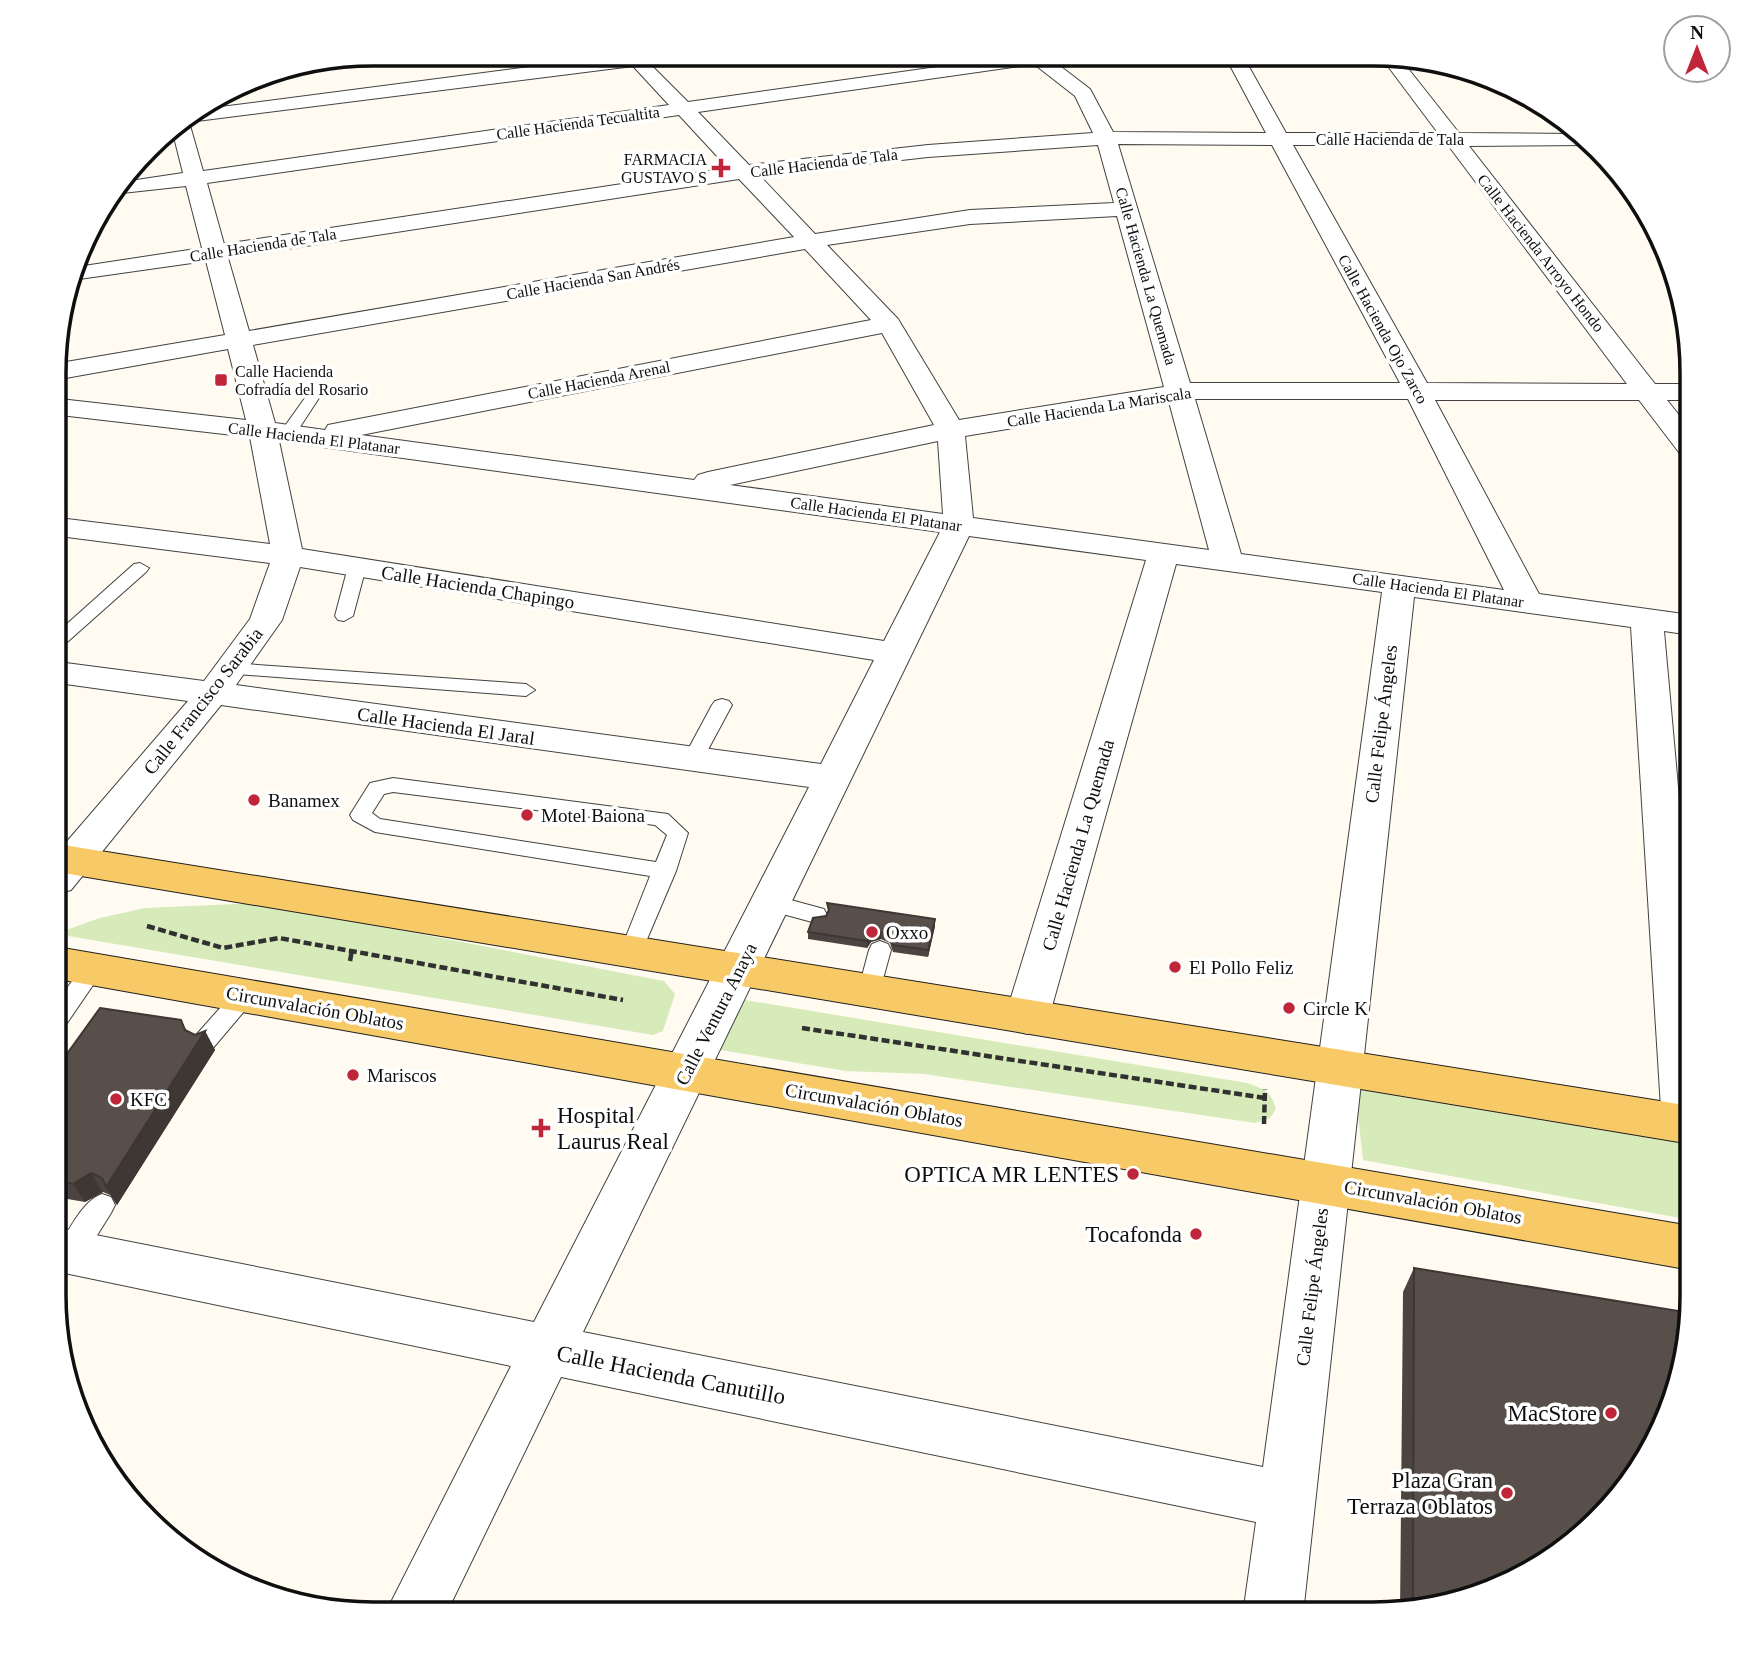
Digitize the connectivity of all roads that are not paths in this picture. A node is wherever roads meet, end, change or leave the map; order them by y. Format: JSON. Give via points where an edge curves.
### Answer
{"nodes":[{"id":1,"x":575,"y":66,"type":"edge"},
{"id":2,"x":642,"y":66,"type":"edge"},
{"id":3,"x":975,"y":66,"type":"edge"},
{"id":4,"x":1048,"y":66,"type":"edge"},
{"id":5,"x":1239,"y":66,"type":"edge"},
{"id":6,"x":1398,"y":68,"type":"edge"},
{"id":7,"x":681,"y":109,"type":"junction"},
{"id":8,"x":209,"y":115,"type":"edge"},
{"id":9,"x":183,"y":134,"type":"edge"},
{"id":10,"x":1106,"y":138,"type":"junction"},
{"id":11,"x":1277,"y":138,"type":"junction"},
{"id":12,"x":1452,"y":139,"type":"junction"},
{"id":13,"x":1571,"y":140,"type":"edge"},
{"id":14,"x":744,"y":172,"type":"junction"},
{"id":15,"x":194,"y":178,"type":"junction"},
{"id":16,"x":130,"y":187,"type":"edge"},
{"id":17,"x":1128,"y":209,"type":"junction"},
{"id":18,"x":811,"y":241,"type":"junction"},
{"id":19,"x":216,"y":252,"type":"junction"},
{"id":20,"x":84,"y":273,"type":"edge"},
{"id":21,"x":889,"y":324,"type":"junction"},
{"id":22,"x":238,"y":340,"type":"junction"},
{"id":23,"x":66,"y":370,"type":"edge"},
{"id":24,"x":1418,"y":392,"type":"junction"},
{"id":25,"x":1648,"y":392,"type":"junction"},
{"id":26,"x":1680,"y":392,"type":"edge"},
{"id":27,"x":1180,"y":393,"type":"junction"},
{"id":28,"x":312,"y":398,"type":"dead end"},
{"id":29,"x":66,"y":408,"type":"edge"},
{"id":30,"x":951,"y":430,"type":"junction"},
{"id":31,"x":287,"y":433,"type":"junction"},
{"id":32,"x":1680,"y":434,"type":"edge"},
{"id":33,"x":681,"y":487,"type":"junction"},
{"id":34,"x":959,"y":525,"type":"junction"},
{"id":35,"x":66,"y":528,"type":"edge"},
{"id":36,"x":1164,"y":553,"type":"junction"},
{"id":37,"x":288,"y":556,"type":"junction"},
{"id":38,"x":1228,"y":562,"type":"junction"},
{"id":39,"x":357,"y":567,"type":"junction"},
{"id":40,"x":139,"y":568,"type":"dead end"},
{"id":41,"x":1399,"y":585,"type":"junction"},
{"id":42,"x":1527,"y":603,"type":"junction"},
{"id":43,"x":344,"y":616,"type":"dead end"},
{"id":44,"x":1647,"y":619,"type":"junction"},
{"id":45,"x":1680,"y":624,"type":"edge"},
{"id":46,"x":66,"y":634,"type":"edge"},
{"id":47,"x":896,"y":653,"type":"junction"},
{"id":48,"x":66,"y":672,"type":"edge"},
{"id":49,"x":221,"y":682,"type":"junction"},
{"id":50,"x":526,"y":690,"type":"dead end"},
{"id":51,"x":722,"y":705,"type":"dead end"},
{"id":52,"x":693,"y":759,"type":"junction"},
{"id":53,"x":834,"y":778,"type":"junction"},
{"id":54,"x":66,"y":863,"type":"edge"},
{"id":55,"x":66,"y":866,"type":"edge"},
{"id":56,"x":665,"y":871,"type":"junction"},
{"id":57,"x":772,"y":903,"type":"junction"},
{"id":58,"x":816,"y":915,"type":"edge"},
{"id":59,"x":880,"y":950,"type":"dead end"},
{"id":60,"x":631,"y":952,"type":"junction"},
{"id":61,"x":75,"y":966,"type":"edge"},
{"id":62,"x":739,"y":969,"type":"junction"},
{"id":63,"x":870,"y":990,"type":"junction"},
{"id":64,"x":66,"y":992,"type":"edge"},
{"id":65,"x":244,"y":996,"type":"junction"},
{"id":66,"x":1027,"y":1017,"type":"junction"},
{"id":67,"x":1680,"y":1026,"type":"edge"},
{"id":68,"x":205,"y":1041,"type":"edge"},
{"id":69,"x":1339,"y":1068,"type":"junction"},
{"id":70,"x":687,"y":1073,"type":"junction"},
{"id":71,"x":1680,"y":1124,"type":"edge"},
{"id":72,"x":1324,"y":1184,"type":"junction"},
{"id":73,"x":102,"y":1205,"type":"edge"},
{"id":74,"x":1680,"y":1246,"type":"edge"},
{"id":75,"x":66,"y":1247,"type":"edge"},
{"id":76,"x":66,"y":1252,"type":"edge"},
{"id":77,"x":547,"y":1350,"type":"junction"},
{"id":78,"x":1287,"y":1500,"type":"junction"},
{"id":79,"x":421,"y":1602,"type":"edge"},
{"id":80,"x":1274,"y":1602,"type":"edge"}],
"edges":[{"from":1,"to":8,"type":"street"},
{"from":2,"to":7,"type":"street"},
{"from":3,"to":7,"type":"street","name":"Calle Hacienda Tecualtita"},
{"from":4,"to":10,"type":"street","name":"Calle Hacienda La Quemada","via":[[1083,93]]},
{"from":5,"to":11,"type":"street","name":"Calle Hacienda Ojo Zarco"},
{"from":6,"to":12,"type":"street","name":"Calle Hacienda Arroyo Hondo"},
{"from":7,"to":14,"type":"street"},
{"from":7,"to":15,"type":"street","name":"Calle Hacienda Tecualtita"},
{"from":9,"to":15,"type":"street"},
{"from":10,"to":11,"type":"street","name":"Calle Hacienda de Tala"},
{"from":10,"to":14,"type":"street","name":"Calle Hacienda de Tala","via":[[928,151]]},
{"from":10,"to":17,"type":"street","name":"Calle Hacienda La Quemada"},
{"from":11,"to":12,"type":"street","name":"Calle Hacienda de Tala"},
{"from":11,"to":24,"type":"street","name":"Calle Hacienda Ojo Zarco"},
{"from":12,"to":13,"type":"street","name":"Calle Hacienda de Tala"},
{"from":12,"to":25,"type":"street","name":"Calle Hacienda Arroyo Hondo"},
{"from":14,"to":18,"type":"street"},
{"from":14,"to":19,"type":"street","name":"Calle Hacienda de Tala"},
{"from":15,"to":16,"type":"street","name":"Calle Hacienda Tecualtita"},
{"from":15,"to":19,"type":"street"},
{"from":17,"to":18,"type":"street","name":"Calle Hacienda San Andrés","via":[[970,217]]},
{"from":17,"to":27,"type":"street","name":"Calle Hacienda La Quemada"},
{"from":18,"to":21,"type":"street"},
{"from":18,"to":22,"type":"street","name":"Calle Hacienda San Andrés"},
{"from":19,"to":20,"type":"street","name":"Calle Hacienda de Tala"},
{"from":19,"to":22,"type":"street"},
{"from":21,"to":30,"type":"street"},
{"from":21,"to":31,"type":"street","name":"Calle Hacienda Arenal"},
{"from":22,"to":23,"type":"street","name":"Calle Hacienda San Andrés"},
{"from":22,"to":31,"type":"street"},
{"from":24,"to":25,"type":"street","name":"Calle Hacienda La Mariscala"},
{"from":24,"to":27,"type":"street","name":"Calle Hacienda La Mariscala"},
{"from":24,"to":42,"type":"street","name":"Calle Hacienda Ojo Zarco"},
{"from":25,"to":26,"type":"street","name":"Calle Hacienda La Mariscala"},
{"from":25,"to":32,"type":"street","name":"Calle Hacienda Arroyo Hondo"},
{"from":27,"to":30,"type":"street","name":"Calle Hacienda La Mariscala"},
{"from":27,"to":38,"type":"street","name":"Calle Hacienda La Quemada"},
{"from":28,"to":31,"type":"lane"},
{"from":29,"to":31,"type":"street","name":"Calle Hacienda El Platanar"},
{"from":30,"to":33,"type":"street","name":"Calle Hacienda La Mariscala"},
{"from":30,"to":34,"type":"street"},
{"from":31,"to":33,"type":"street","name":"Calle Hacienda El Platanar"},
{"from":31,"to":37,"type":"street"},
{"from":33,"to":34,"type":"street","name":"Calle Hacienda El Platanar"},
{"from":34,"to":36,"type":"street","name":"Calle Hacienda El Platanar"},
{"from":34,"to":47,"type":"street","name":"Calle Ventura Anaya"},
{"from":35,"to":37,"type":"street","name":"Calle Hacienda Chapingo"},
{"from":36,"to":38,"type":"street","name":"Calle Hacienda El Platanar"},
{"from":36,"to":66,"type":"street","name":"Calle Hacienda La Quemada"},
{"from":37,"to":39,"type":"street","name":"Calle Hacienda Chapingo"},
{"from":37,"to":49,"type":"street","name":"Calle Francisco Sarabia","via":[[266,620]]},
{"from":38,"to":41,"type":"street","name":"Calle Hacienda El Platanar"},
{"from":39,"to":43,"type":"lane"},
{"from":39,"to":47,"type":"street","name":"Calle Hacienda Chapingo"},
{"from":40,"to":46,"type":"lane"},
{"from":41,"to":42,"type":"street","name":"Calle Hacienda El Platanar"},
{"from":41,"to":69,"type":"street","name":"Calle Felipe Ángeles"},
{"from":42,"to":44,"type":"street","name":"Calle Hacienda El Platanar"},
{"from":44,"to":45,"type":"street","name":"Calle Hacienda El Platanar"},
{"from":44,"to":67,"type":"street"},
{"from":47,"to":53,"type":"street","name":"Calle Ventura Anaya"},
{"from":48,"to":49,"type":"street","name":"Calle Hacienda El Jaral"},
{"from":49,"to":50,"type":"lane"},
{"from":49,"to":52,"type":"street","name":"Calle Hacienda El Jaral"},
{"from":49,"to":54,"type":"street","name":"Calle Francisco Sarabia"},
{"from":51,"to":52,"type":"lane"},
{"from":52,"to":53,"type":"street","name":"Calle Hacienda El Jaral"},
{"from":53,"to":57,"type":"street","name":"Calle Ventura Anaya"},
{"from":55,"to":60,"type":"main road"},
{"from":56,"to":56,"type":"lane","via":[[678,833],[662,819],[393,785],[377,788],[360,815],[375,825]]},
{"from":56,"to":60,"type":"lane"},
{"from":57,"to":58,"type":"lane"},
{"from":57,"to":62,"type":"street","name":"Calle Ventura Anaya"},
{"from":59,"to":63,"type":"lane"},
{"from":60,"to":62,"type":"main road"},
{"from":61,"to":64,"type":"lane"},
{"from":61,"to":65,"type":"main road","name":"Circunvalación Oblatos"},
{"from":62,"to":63,"type":"main road"},
{"from":62,"to":70,"type":"street","name":"Calle Ventura Anaya"},
{"from":63,"to":66,"type":"main road"},
{"from":65,"to":68,"type":"lane"},
{"from":65,"to":70,"type":"main road","name":"Circunvalación Oblatos"},
{"from":66,"to":69,"type":"main road"},
{"from":69,"to":71,"type":"main road"},
{"from":69,"to":72,"type":"street","name":"Calle Felipe Ángeles"},
{"from":70,"to":72,"type":"main road","name":"Circunvalación Oblatos"},
{"from":70,"to":77,"type":"street","name":"Calle Ventura Anaya"},
{"from":72,"to":74,"type":"main road","name":"Circunvalación Oblatos"},
{"from":72,"to":78,"type":"street","name":"Calle Felipe Ángeles"},
{"from":73,"to":75,"type":"lane"},
{"from":76,"to":77,"type":"street","name":"Calle Hacienda Canutillo"},
{"from":77,"to":78,"type":"street","name":"Calle Hacienda Canutillo"},
{"from":77,"to":79,"type":"street","name":"Calle Ventura Anaya"},
{"from":78,"to":80,"type":"street","name":"Calle Felipe Ángeles"}]}
